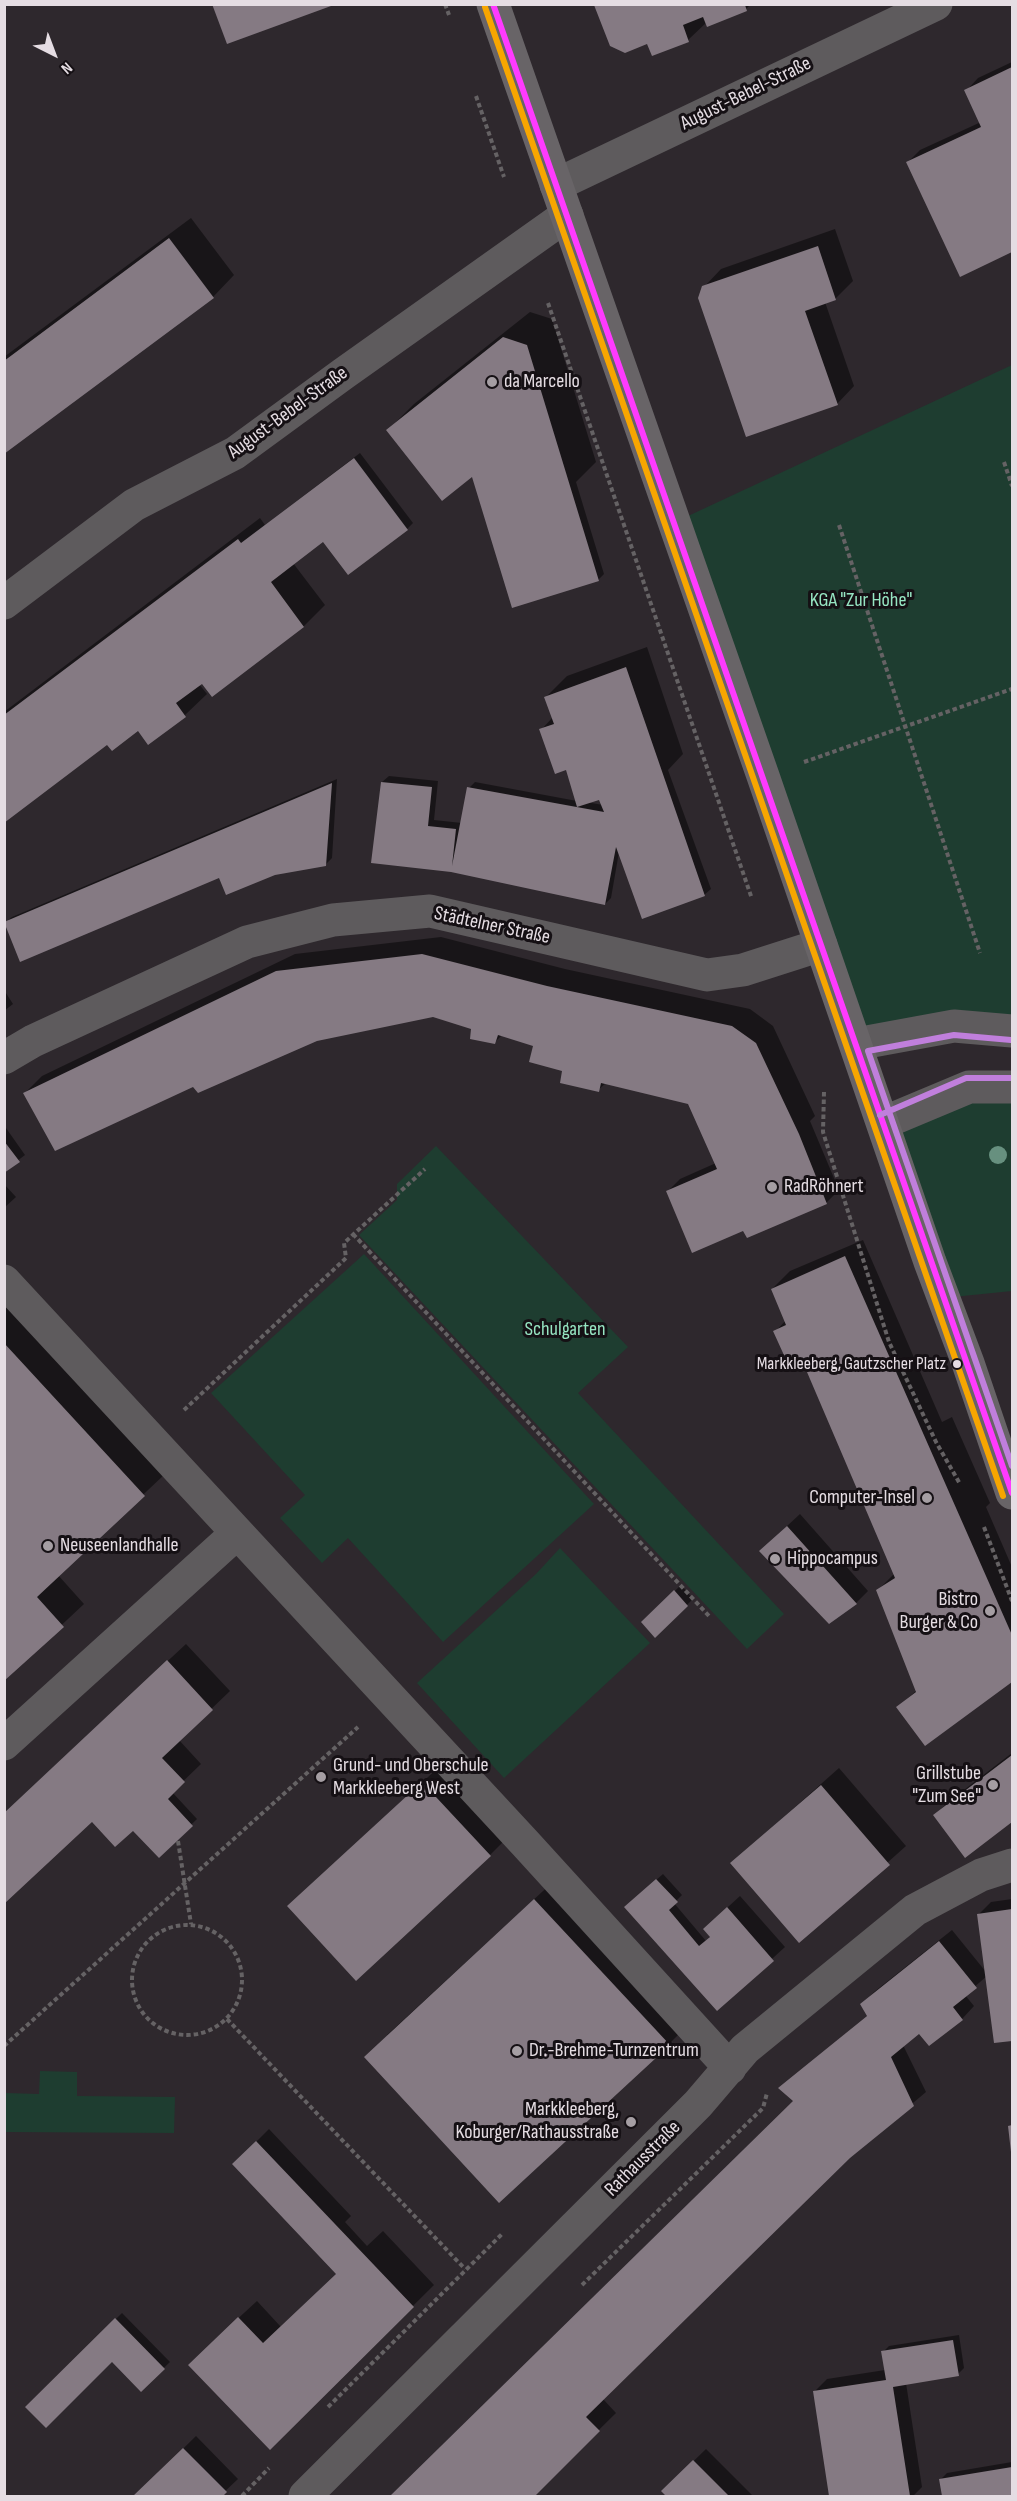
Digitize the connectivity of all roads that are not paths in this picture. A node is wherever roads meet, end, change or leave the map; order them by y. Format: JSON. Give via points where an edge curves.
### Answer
{"nodes":[{"id":1,"x":493,"y":4,"type":"edge"},
{"id":2,"x":936,"y":4,"type":"edge"},
{"id":3,"x":562,"y":200,"type":"junction"},
{"id":4,"x":4,"y":603,"type":"edge"},
{"id":5,"x":821,"y":945,"type":"junction"},
{"id":6,"x":1012,"y":1031,"type":"edge"},
{"id":7,"x":856,"y":1044,"type":"junction"},
{"id":8,"x":4,"y":1058,"type":"edge"},
{"id":9,"x":1012,"y":1088,"type":"edge"},
{"id":10,"x":883,"y":1123,"type":"junction"},
{"id":11,"x":4,"y":1281,"type":"edge"},
{"id":12,"x":1012,"y":1493,"type":"edge"},
{"id":13,"x":237,"y":1533,"type":"junction"},
{"id":14,"x":4,"y":1744,"type":"edge"},
{"id":15,"x":1012,"y":1864,"type":"edge"},
{"id":16,"x":738,"y":2058,"type":"junction"},
{"id":17,"x":305,"y":2496,"type":"edge"}],
"edges":[{"from":1,"to":3,"type":"main road"},
{"from":2,"to":3,"type":"street","name":"August-Bebel-Straße"},
{"from":3,"to":4,"type":"street","name":"August-Bebel-Straße","via":[[528,242],[236,453],[134,505]]},
{"from":3,"to":5,"type":"main road"},
{"from":5,"to":7,"type":"main road"},
{"from":5,"to":8,"type":"street","name":"Städtelner Straße","via":[[743,970],[707,975],[430,911],[333,920],[247,942]]},
{"from":6,"to":7,"type":"street","via":[[954,1026]]},
{"from":7,"to":10,"type":"main road"},
{"from":9,"to":10,"type":"street","via":[[969,1087]]},
{"from":10,"to":12,"type":"main road"},
{"from":11,"to":13,"type":"street"},
{"from":13,"to":14,"type":"street"},
{"from":13,"to":16,"type":"street","via":[[390,1698]]},
{"from":15,"to":16,"type":"street","name":"Rathausstraße","via":[[981,1875],[915,1910]]},
{"from":16,"to":17,"type":"street","name":"Rathausstraße","via":[[698,2104]]}]}
